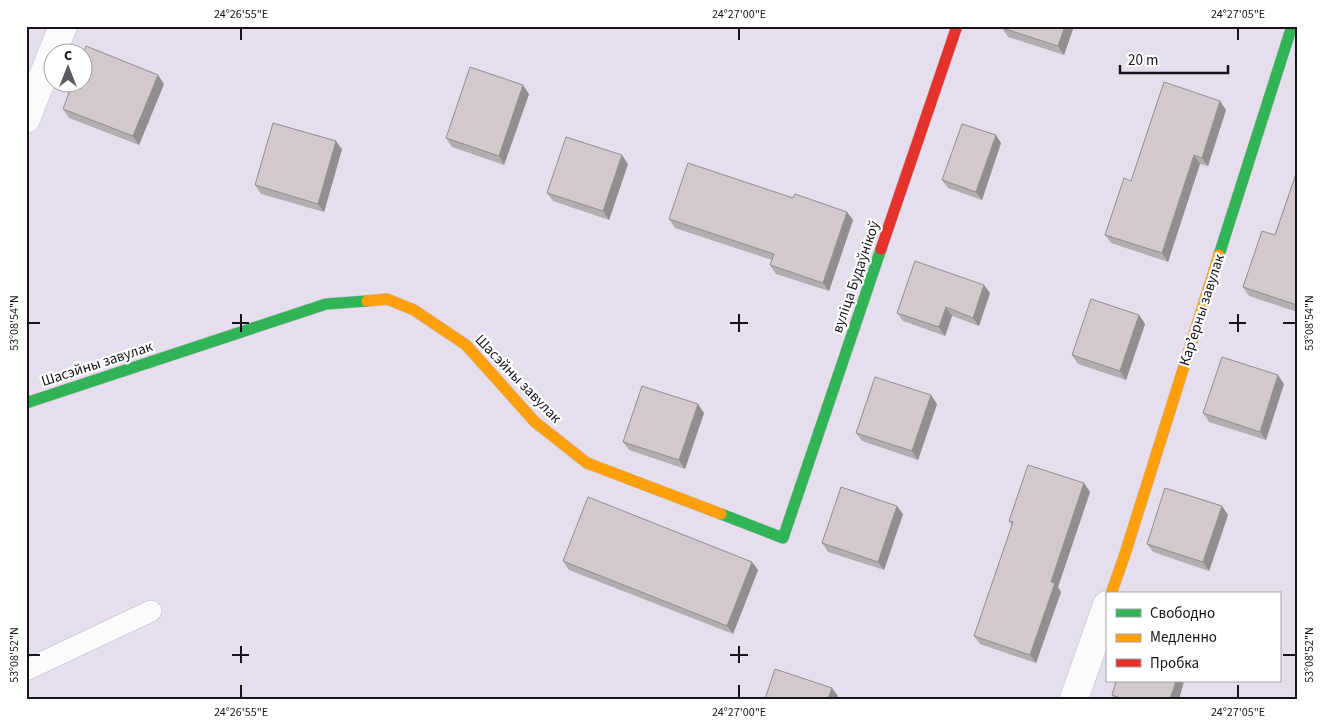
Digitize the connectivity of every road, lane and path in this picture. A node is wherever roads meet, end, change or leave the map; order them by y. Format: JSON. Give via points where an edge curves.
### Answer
{"nodes":[{"id":1,"x":63,"y":26,"type":"edge"},
{"id":2,"x":957,"y":26,"type":"edge"},
{"id":3,"x":1292,"y":26,"type":"edge"},
{"id":4,"x":26,"y":119,"type":"edge"},
{"id":5,"x":26,"y":403,"type":"edge"},
{"id":6,"x":783,"y":538,"type":"joint"},
{"id":7,"x":1112,"y":592,"type":"edge"},
{"id":8,"x":1106,"y":608,"type":"edge"},
{"id":9,"x":151,"y":611,"type":"dead end"},
{"id":10,"x":26,"y":670,"type":"edge"},
{"id":11,"x":1074,"y":699,"type":"edge"}],
"edges":[{"from":1,"to":4,"type":"street"},
{"from":2,"to":6,"type":"street","name":"вуліца Будаўнікоў"},
{"from":3,"to":7,"type":"street","name":"Карʼерны завулак"},
{"from":5,"to":6,"type":"street","name":"Шасэйны завулак","via":[[326,304],[387,299],[414,310],[466,345],[535,422],[587,463]]},
{"from":8,"to":11,"type":"street"},
{"from":9,"to":10,"type":"lane"}]}
